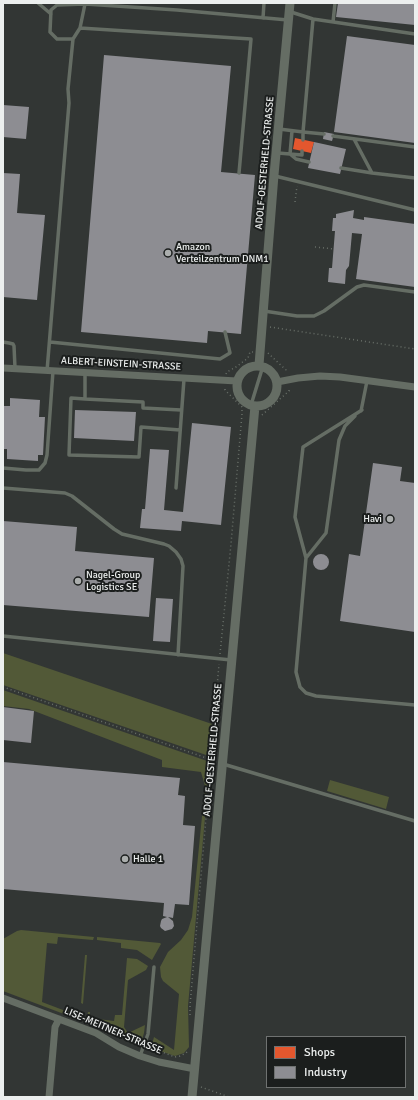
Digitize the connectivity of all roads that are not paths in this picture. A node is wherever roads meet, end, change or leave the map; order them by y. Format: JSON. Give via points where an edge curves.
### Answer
{"nodes":[{"id":1,"x":38,"y":3,"type":"edge"},
{"id":2,"x":264,"y":3,"type":"edge"},
{"id":3,"x":335,"y":3,"type":"edge"},
{"id":4,"x":85,"y":4,"type":"junction"},
{"id":5,"x":290,"y":12,"type":"edge"},
{"id":6,"x":51,"y":14,"type":"junction"},
{"id":7,"x":263,"y":18,"type":"junction"},
{"id":8,"x":313,"y":19,"type":"junction"},
{"id":9,"x":333,"y":22,"type":"junction"},
{"id":10,"x":80,"y":28,"type":"junction"},
{"id":11,"x":415,"y":34,"type":"edge"},
{"id":12,"x":73,"y":39,"type":"junction"},
{"id":13,"x":278,"y":129,"type":"junction"},
{"id":14,"x":292,"y":130,"type":"junction"},
{"id":15,"x":303,"y":132,"type":"junction"},
{"id":16,"x":324,"y":134,"type":"dead end"},
{"id":17,"x":333,"y":136,"type":"dead end"},
{"id":18,"x":354,"y":139,"type":"junction"},
{"id":19,"x":303,"y":140,"type":"dead end"},
{"id":20,"x":415,"y":147,"type":"edge"},
{"id":21,"x":302,"y":151,"type":"dead end"},
{"id":22,"x":276,"y":153,"type":"junction"},
{"id":23,"x":290,"y":154,"type":"junction"},
{"id":24,"x":309,"y":162,"type":"dead end"},
{"id":25,"x":341,"y":168,"type":"dead end"},
{"id":26,"x":239,"y":173,"type":"dead end"},
{"id":27,"x":372,"y":173,"type":"junction"},
{"id":28,"x":274,"y":175,"type":"junction"},
{"id":29,"x":415,"y":178,"type":"edge"},
{"id":30,"x":415,"y":210,"type":"edge"},
{"id":31,"x":415,"y":292,"type":"edge"},
{"id":32,"x":263,"y":311,"type":"junction"},
{"id":33,"x":224,"y":332,"type":"dead end"},
{"id":34,"x":3,"y":342,"type":"edge"},
{"id":35,"x":50,"y":342,"type":"junction"},
{"id":36,"x":261,"y":366,"type":"junction"},
{"id":37,"x":3,"y":368,"type":"edge"},
{"id":38,"x":15,"y":369,"type":"junction"},
{"id":39,"x":50,"y":371,"type":"junction"},
{"id":40,"x":85,"y":373,"type":"junction"},
{"id":41,"x":184,"y":378,"type":"junction"},
{"id":42,"x":237,"y":381,"type":"junction"},
{"id":43,"x":367,"y":381,"type":"junction"},
{"id":44,"x":277,"y":382,"type":"junction"},
{"id":45,"x":415,"y":387,"type":"edge"},
{"id":46,"x":84,"y":399,"type":"junction"},
{"id":47,"x":253,"y":405,"type":"junction"},
{"id":48,"x":181,"y":410,"type":"junction"},
{"id":49,"x":362,"y":410,"type":"junction"},
{"id":50,"x":180,"y":430,"type":"junction"},
{"id":51,"x":3,"y":468,"type":"edge"},
{"id":52,"x":3,"y":488,"type":"edge"},
{"id":53,"x":176,"y":488,"type":"dead end"},
{"id":54,"x":306,"y":558,"type":"junction"},
{"id":55,"x":3,"y":636,"type":"edge"},
{"id":56,"x":178,"y":655,"type":"junction"},
{"id":57,"x":232,"y":660,"type":"junction"},
{"id":58,"x":415,"y":705,"type":"edge"},
{"id":59,"x":222,"y":764,"type":"junction"},
{"id":60,"x":415,"y":821,"type":"edge"},
{"id":61,"x":154,"y":967,"type":"dead end"},
{"id":62,"x":3,"y":998,"type":"edge"},
{"id":63,"x":59,"y":1019,"type":"junction"},
{"id":64,"x":140,"y":1056,"type":"junction"},
{"id":65,"x":194,"y":1069,"type":"junction"},
{"id":66,"x":48,"y":1097,"type":"edge"},
{"id":67,"x":192,"y":1097,"type":"edge"}],
"edges":[{"from":1,"to":6,"type":"lane"},
{"from":2,"to":7,"type":"lane"},
{"from":3,"to":9,"type":"lane"},
{"from":4,"to":6,"type":"lane","via":[[56,5]]},
{"from":4,"to":7,"type":"lane"},
{"from":4,"to":10,"type":"lane"},
{"from":5,"to":7,"type":"lane"},
{"from":5,"to":8,"type":"lane"},
{"from":5,"to":13,"type":"street","name":"ADOLF-OESTERHELD-STRASSE"},
{"from":6,"to":12,"type":"lane","via":[[50,32],[57,39]]},
{"from":8,"to":9,"type":"lane"},
{"from":8,"to":15,"type":"lane"},
{"from":9,"to":11,"type":"lane"},
{"from":10,"to":12,"type":"lane"},
{"from":10,"to":26,"type":"lane","via":[[251,39]]},
{"from":12,"to":35,"type":"lane"},
{"from":13,"to":14,"type":"lane"},
{"from":13,"to":22,"type":"street","name":"ADOLF-OESTERHELD-STRASSE"},
{"from":14,"to":15,"type":"lane"},
{"from":14,"to":23,"type":"lane"},
{"from":15,"to":16,"type":"lane"},
{"from":15,"to":19,"type":"lane"},
{"from":17,"to":18,"type":"lane"},
{"from":18,"to":20,"type":"lane"},
{"from":18,"to":27,"type":"lane"},
{"from":21,"to":23,"type":"lane","via":[[302,155]]},
{"from":22,"to":23,"type":"lane"},
{"from":22,"to":28,"type":"street","name":"ADOLF-OESTERHELD-STRASSE"},
{"from":23,"to":24,"type":"lane","via":[[296,160]]},
{"from":25,"to":27,"type":"lane"},
{"from":27,"to":29,"type":"lane"},
{"from":28,"to":30,"type":"lane"},
{"from":28,"to":32,"type":"street","name":"ADOLF-OESTERHELD-STRASSE"},
{"from":31,"to":32,"type":"lane","via":[[364,285],[314,316]]},
{"from":32,"to":36,"type":"street","name":"ADOLF-OESTERHELD-STRASSE"},
{"from":33,"to":35,"type":"lane","via":[[230,353],[220,359]]},
{"from":34,"to":38,"type":"lane","via":[[14,346]]},
{"from":35,"to":39,"type":"lane"},
{"from":36,"to":42,"type":"street","via":[[249,367]]},
{"from":36,"to":44,"type":"street","via":[[272,372]]},
{"from":36,"to":47,"type":"lane"},
{"from":37,"to":38,"type":"street","name":"ALBERT-EINSTEIN-STRASSE"},
{"from":38,"to":39,"type":"street","name":"ALBERT-EINSTEIN-STRASSE"},
{"from":39,"to":40,"type":"street","name":"ALBERT-EINSTEIN-STRASSE"},
{"from":39,"to":51,"type":"lane","via":[[45,463],[39,470]]},
{"from":40,"to":41,"type":"street","name":"ALBERT-EINSTEIN-STRASSE"},
{"from":40,"to":46,"type":"lane"},
{"from":41,"to":42,"type":"street","name":"ALBERT-EINSTEIN-STRASSE"},
{"from":41,"to":48,"type":"lane"},
{"from":42,"to":47,"type":"street","via":[[241,398]]},
{"from":43,"to":44,"type":"street","via":[[320,376]]},
{"from":43,"to":45,"type":"street"},
{"from":43,"to":49,"type":"lane"},
{"from":44,"to":47,"type":"street","via":[[272,399],[261,405]]},
{"from":46,"to":48,"type":"lane","via":[[144,402],[143,408]]},
{"from":46,"to":50,"type":"lane","via":[[72,398],[69,455],[139,457],[141,427]]},
{"from":47,"to":57,"type":"street","name":"ADOLF-OESTERHELD-STRASSE"},
{"from":48,"to":50,"type":"lane"},
{"from":49,"to":54,"type":"lane","via":[[344,426],[339,440],[326,533]]},
{"from":49,"to":54,"type":"lane","via":[[303,447],[295,517]]},
{"from":50,"to":53,"type":"lane"},
{"from":52,"to":56,"type":"lane","via":[[65,493],[122,534],[164,544],[176,552],[183,566]]},
{"from":54,"to":58,"type":"lane","via":[[296,672],[300,687],[306,693],[316,696]]},
{"from":55,"to":56,"type":"lane"},
{"from":56,"to":57,"type":"lane"},
{"from":57,"to":59,"type":"street","name":"ADOLF-OESTERHELD-STRASSE"},
{"from":59,"to":60,"type":"lane"},
{"from":59,"to":65,"type":"street","name":"ADOLF-OESTERHELD-STRASSE"},
{"from":61,"to":64,"type":"lane","via":[[148,1034]]},
{"from":62,"to":63,"type":"street","name":"LISE-MEITNER-STRASSE"},
{"from":63,"to":64,"type":"street","name":"LISE-MEITNER-STRASSE","via":[[96,1033]]},
{"from":63,"to":66,"type":"street","via":[[55,1028]]},
{"from":64,"to":65,"type":"street","name":"LISE-MEITNER-STRASSE"},
{"from":65,"to":67,"type":"street","name":"ADOLF-OESTERHELD-STRASSE"}]}
